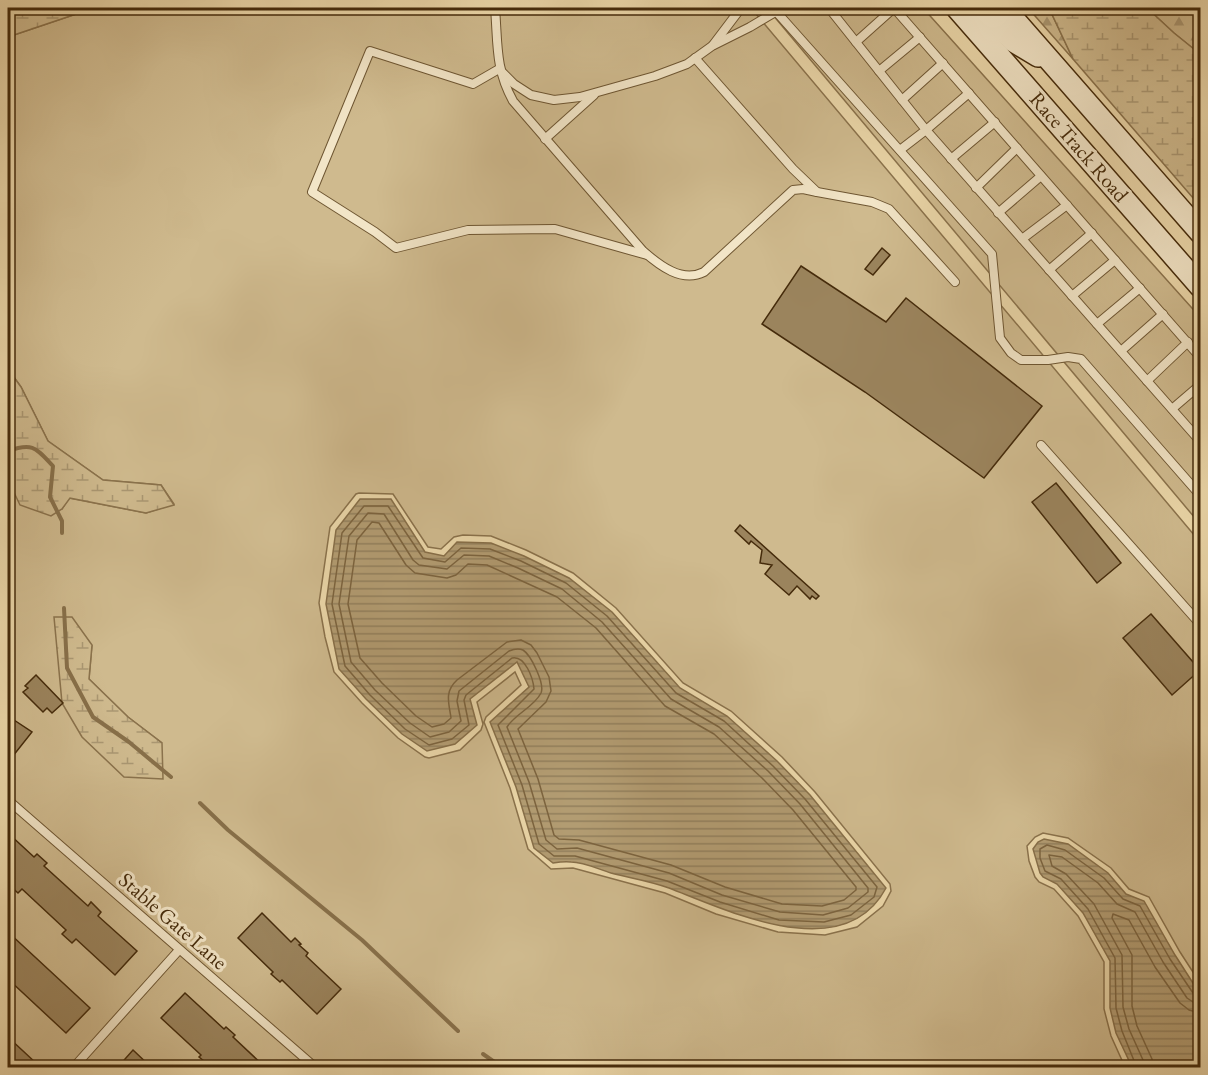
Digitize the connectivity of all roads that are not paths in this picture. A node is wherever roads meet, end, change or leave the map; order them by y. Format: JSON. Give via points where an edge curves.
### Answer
{"nodes":[{"id":1,"x":495,"y":8,"type":"edge"},
{"id":2,"x":741,"y":8,"type":"edge"},
{"id":3,"x":836,"y":8,"type":"edge"},
{"id":4,"x":894,"y":8,"type":"edge"},
{"id":5,"x":957,"y":8,"type":"edge"},
{"id":6,"x":983,"y":8,"type":"edge"},
{"id":7,"x":1004,"y":8,"type":"edge"},
{"id":8,"x":778,"y":9,"type":"edge"},
{"id":9,"x":920,"y":38,"type":"junction"},
{"id":10,"x":856,"y":42,"type":"junction"},
{"id":11,"x":712,"y":46,"type":"junction"},
{"id":12,"x":695,"y":58,"type":"junction"},
{"id":13,"x":943,"y":63,"type":"junction"},
{"id":14,"x":1057,"y":68,"type":"junction"},
{"id":15,"x":499,"y":69,"type":"junction"},
{"id":16,"x":879,"y":71,"type":"junction"},
{"id":17,"x":598,"y":92,"type":"junction"},
{"id":18,"x":969,"y":93,"type":"junction"},
{"id":19,"x":902,"y":100,"type":"junction"},
{"id":20,"x":994,"y":122,"type":"junction"},
{"id":21,"x":926,"y":130,"type":"junction"},
{"id":22,"x":544,"y":139,"type":"junction"},
{"id":23,"x":1017,"y":148,"type":"junction"},
{"id":24,"x":900,"y":150,"type":"junction"},
{"id":25,"x":951,"y":159,"type":"junction"},
{"id":26,"x":1041,"y":176,"type":"junction"},
{"id":27,"x":976,"y":188,"type":"junction"},
{"id":28,"x":817,"y":192,"type":"junction"},
{"id":29,"x":1067,"y":205,"type":"junction"},
{"id":30,"x":998,"y":213,"type":"junction"},
{"id":31,"x":1200,"y":232,"type":"edge"},
{"id":32,"x":1092,"y":233,"type":"junction"},
{"id":33,"x":1022,"y":239,"type":"junction"},
{"id":34,"x":647,"y":255,"type":"junction"},
{"id":35,"x":1115,"y":260,"type":"junction"},
{"id":36,"x":1049,"y":270,"type":"junction"},
{"id":37,"x":955,"y":282,"type":"dead end"},
{"id":38,"x":1200,"y":286,"type":"edge"},
{"id":39,"x":1140,"y":288,"type":"junction"},
{"id":40,"x":1072,"y":296,"type":"junction"},
{"id":41,"x":1163,"y":314,"type":"junction"},
{"id":42,"x":1097,"y":324,"type":"junction"},
{"id":43,"x":1188,"y":342,"type":"junction"},
{"id":44,"x":1121,"y":351,"type":"junction"},
{"id":45,"x":1200,"y":357,"type":"edge"},
{"id":46,"x":1147,"y":381,"type":"junction"},
{"id":47,"x":1200,"y":384,"type":"edge"},
{"id":48,"x":1172,"y":409,"type":"junction"},
{"id":49,"x":1199,"y":437,"type":"edge"},
{"id":50,"x":1041,"y":445,"type":"dead end"},
{"id":51,"x":1199,"y":489,"type":"edge"},
{"id":52,"x":1200,"y":624,"type":"edge"},
{"id":53,"x":8,"y":800,"type":"edge"},
{"id":54,"x":178,"y":950,"type":"junction"},
{"id":55,"x":73,"y":1068,"type":"edge"},
{"id":56,"x":316,"y":1068,"type":"edge"}],
"edges":[{"from":1,"to":15,"type":"lane"},
{"from":2,"to":11,"type":"lane"},
{"from":3,"to":10,"type":"lane","via":[[832,12]]},
{"from":4,"to":9,"type":"lane"},
{"from":4,"to":10,"type":"lane"},
{"from":5,"to":38,"type":"main road","name":"Race Track Road"},
{"from":6,"to":14,"type":"main road","via":[[1012,40]]},
{"from":7,"to":14,"type":"main road","name":"Race Track Road"},
{"from":8,"to":11,"type":"lane"},
{"from":8,"to":24,"type":"lane"},
{"from":9,"to":13,"type":"lane"},
{"from":9,"to":16,"type":"lane"},
{"from":10,"to":16,"type":"lane"},
{"from":11,"to":12,"type":"lane"},
{"from":12,"to":17,"type":"lane","via":[[655,76]]},
{"from":12,"to":28,"type":"lane"},
{"from":13,"to":18,"type":"lane"},
{"from":13,"to":19,"type":"lane"},
{"from":14,"to":31,"type":"main road","name":"Race Track Road"},
{"from":15,"to":17,"type":"lane","via":[[531,95],[555,100]]},
{"from":15,"to":22,"type":"lane","via":[[513,101]]},
{"from":15,"to":34,"type":"lane","via":[[473,84],[370,51],[312,192],[396,248],[468,230],[555,229]]},
{"from":16,"to":19,"type":"lane"},
{"from":17,"to":22,"type":"lane"},
{"from":18,"to":20,"type":"lane"},
{"from":18,"to":21,"type":"lane"},
{"from":19,"to":21,"type":"lane"},
{"from":20,"to":23,"type":"lane"},
{"from":20,"to":25,"type":"lane"},
{"from":21,"to":24,"type":"lane"},
{"from":21,"to":25,"type":"lane"},
{"from":22,"to":34,"type":"lane"},
{"from":23,"to":26,"type":"lane"},
{"from":23,"to":27,"type":"lane"},
{"from":24,"to":51,"type":"lane","via":[[992,254],[1000,338],[1011,353],[1021,360],[1081,359]]},
{"from":25,"to":27,"type":"lane"},
{"from":26,"to":29,"type":"lane"},
{"from":26,"to":30,"type":"lane"},
{"from":27,"to":30,"type":"lane"},
{"from":28,"to":34,"type":"lane","via":[[793,190],[694,277],[684,277]]},
{"from":28,"to":37,"type":"lane","via":[[889,209]]},
{"from":29,"to":32,"type":"lane"},
{"from":29,"to":33,"type":"lane"},
{"from":30,"to":33,"type":"lane"},
{"from":32,"to":35,"type":"lane"},
{"from":32,"to":36,"type":"lane"},
{"from":33,"to":36,"type":"lane"},
{"from":35,"to":39,"type":"lane"},
{"from":35,"to":40,"type":"lane"},
{"from":36,"to":40,"type":"lane"},
{"from":39,"to":41,"type":"lane"},
{"from":39,"to":42,"type":"lane"},
{"from":40,"to":42,"type":"lane"},
{"from":41,"to":43,"type":"lane"},
{"from":41,"to":44,"type":"lane"},
{"from":42,"to":44,"type":"lane"},
{"from":43,"to":45,"type":"lane"},
{"from":43,"to":46,"type":"lane"},
{"from":44,"to":46,"type":"lane"},
{"from":46,"to":48,"type":"lane"},
{"from":47,"to":48,"type":"lane"},
{"from":48,"to":49,"type":"lane"},
{"from":50,"to":52,"type":"lane"},
{"from":53,"to":54,"type":"lane","name":"Stable Gate Lane"},
{"from":54,"to":55,"type":"lane"},
{"from":54,"to":56,"type":"lane","name":"Stable Gate Lane"}]}
